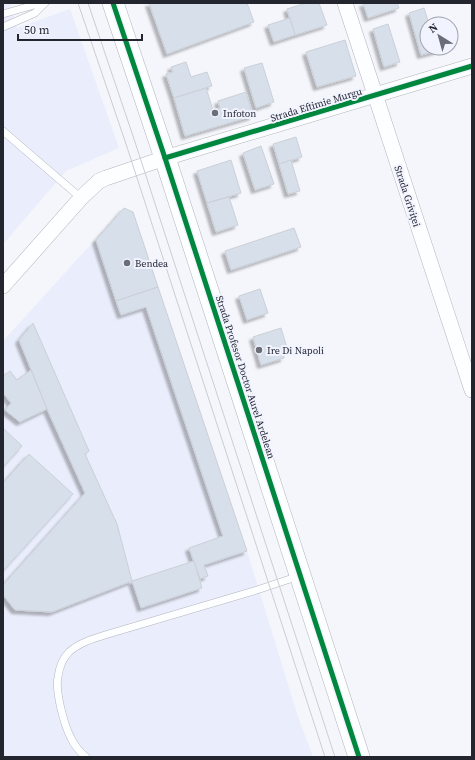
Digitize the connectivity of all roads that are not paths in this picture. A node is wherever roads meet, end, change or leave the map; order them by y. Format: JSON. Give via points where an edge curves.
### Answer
{"nodes":[{"id":1,"x":41,"y":3,"type":"edge"},
{"id":2,"x":45,"y":3,"type":"edge"},
{"id":3,"x":113,"y":3,"type":"edge"},
{"id":4,"x":346,"y":3,"type":"edge"},
{"id":5,"x":3,"y":14,"type":"edge"},
{"id":6,"x":3,"y":27,"type":"edge"},
{"id":7,"x":472,"y":66,"type":"edge"},
{"id":8,"x":375,"y":96,"type":"junction"},
{"id":9,"x":3,"y":131,"type":"edge"},
{"id":10,"x":165,"y":158,"type":"junction"},
{"id":11,"x":81,"y":198,"type":"junction"},
{"id":12,"x":3,"y":286,"type":"edge"},
{"id":13,"x":472,"y":390,"type":"edge"},
{"id":14,"x":301,"y":576,"type":"junction"},
{"id":15,"x":86,"y":757,"type":"edge"},
{"id":16,"x":359,"y":757,"type":"edge"}],
"edges":[{"from":1,"to":5,"type":"lane"},
{"from":2,"to":6,"type":"lane","via":[[35,13]]},
{"from":3,"to":10,"type":"main road","name":"Strada Profesor Doctor Aurel Ardelean"},
{"from":4,"to":8,"type":"street","name":"Strada Griviței"},
{"from":7,"to":8,"type":"street","name":"Strada Eftimie Murgu"},
{"from":8,"to":10,"type":"street","name":"Strada Eftimie Murgu"},
{"from":8,"to":13,"type":"street","name":"Strada Griviței"},
{"from":9,"to":11,"type":"lane"},
{"from":10,"to":11,"type":"street","name":"Strada Eftimie Murgu","via":[[99,181]]},
{"from":10,"to":14,"type":"main road","name":"Strada Profesor Doctor Aurel Ardelean"},
{"from":11,"to":12,"type":"street","name":"Strada Eftimie Murgu"},
{"from":14,"to":15,"type":"lane","via":[[105,635],[82,643],[68,653],[61,664],[57,679],[59,695],[66,727]]},
{"from":14,"to":16,"type":"main road","name":"Strada Profesor Doctor Aurel Ardelean"}]}
